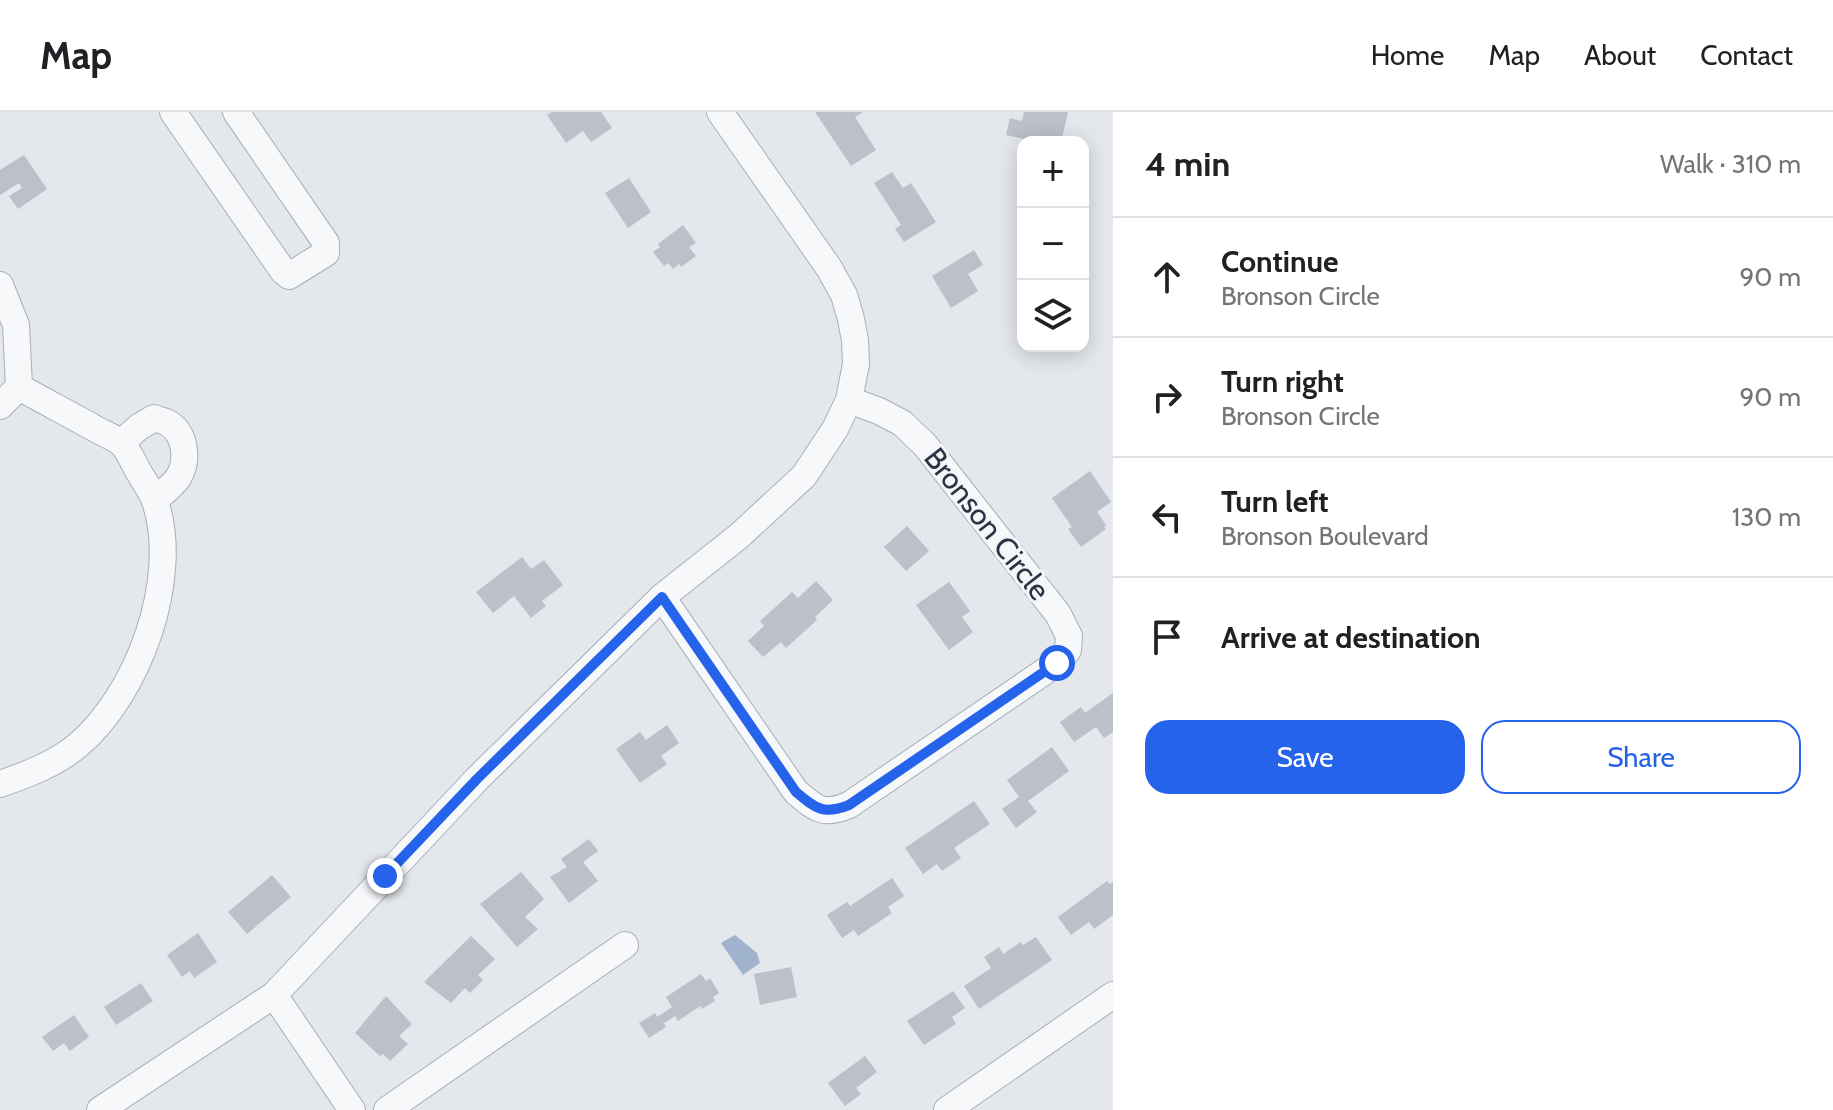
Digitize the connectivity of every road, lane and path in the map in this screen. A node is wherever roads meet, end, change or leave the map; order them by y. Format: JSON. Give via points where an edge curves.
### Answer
{"nodes":[{"id":1,"x":173,"y":112,"type":"edge"},
{"id":2,"x":236,"y":112,"type":"edge"},
{"id":3,"x":720,"y":112,"type":"edge"},
{"id":4,"x":0,"y":285,"type":"edge"},
{"id":5,"x":19,"y":387,"type":"junction"},
{"id":6,"x":849,"y":400,"type":"junction"},
{"id":7,"x":0,"y":406,"type":"edge"},
{"id":8,"x":121,"y":443,"type":"junction"},
{"id":9,"x":155,"y":500,"type":"junction"},
{"id":10,"x":662,"y":597,"type":"junction"},
{"id":11,"x":0,"y":784,"type":"edge"},
{"id":12,"x":625,"y":945,"type":"dead end"},
{"id":13,"x":274,"y":995,"type":"junction"},
{"id":14,"x":1113,"y":995,"type":"edge"},
{"id":15,"x":100,"y":1110,"type":"edge"},
{"id":16,"x":352,"y":1110,"type":"edge"},
{"id":17,"x":387,"y":1110,"type":"edge"},
{"id":18,"x":947,"y":1110,"type":"edge"}],
"edges":[{"from":1,"to":2,"type":"street","via":[[289,276],[326,253],[326,243]]},
{"from":3,"to":6,"type":"street","via":[[844,295],[855,340]]},
{"from":4,"to":5,"type":"street","via":[[16,325]]},
{"from":5,"to":7,"type":"street"},
{"from":5,"to":8,"type":"street"},
{"from":6,"to":10,"type":"street","via":[[804,476]]},
{"from":6,"to":10,"type":"street","name":"Bronson Circle","via":[[902,423],[925,445],[1058,614],[1069,636],[1068,650],[1057,663],[849,805],[822,810],[796,792]]},
{"from":8,"to":9,"type":"street"},
{"from":8,"to":9,"type":"street","via":[[154,418],[177,432],[183,443],[183,467]]},
{"from":9,"to":11,"type":"street","via":[[162,545],[159,589],[134,673],[76,747]]},
{"from":10,"to":13,"type":"street","via":[[477,779]]},
{"from":12,"to":17,"type":"street"},
{"from":13,"to":15,"type":"street"},
{"from":13,"to":16,"type":"street"},
{"from":14,"to":18,"type":"street"}]}
